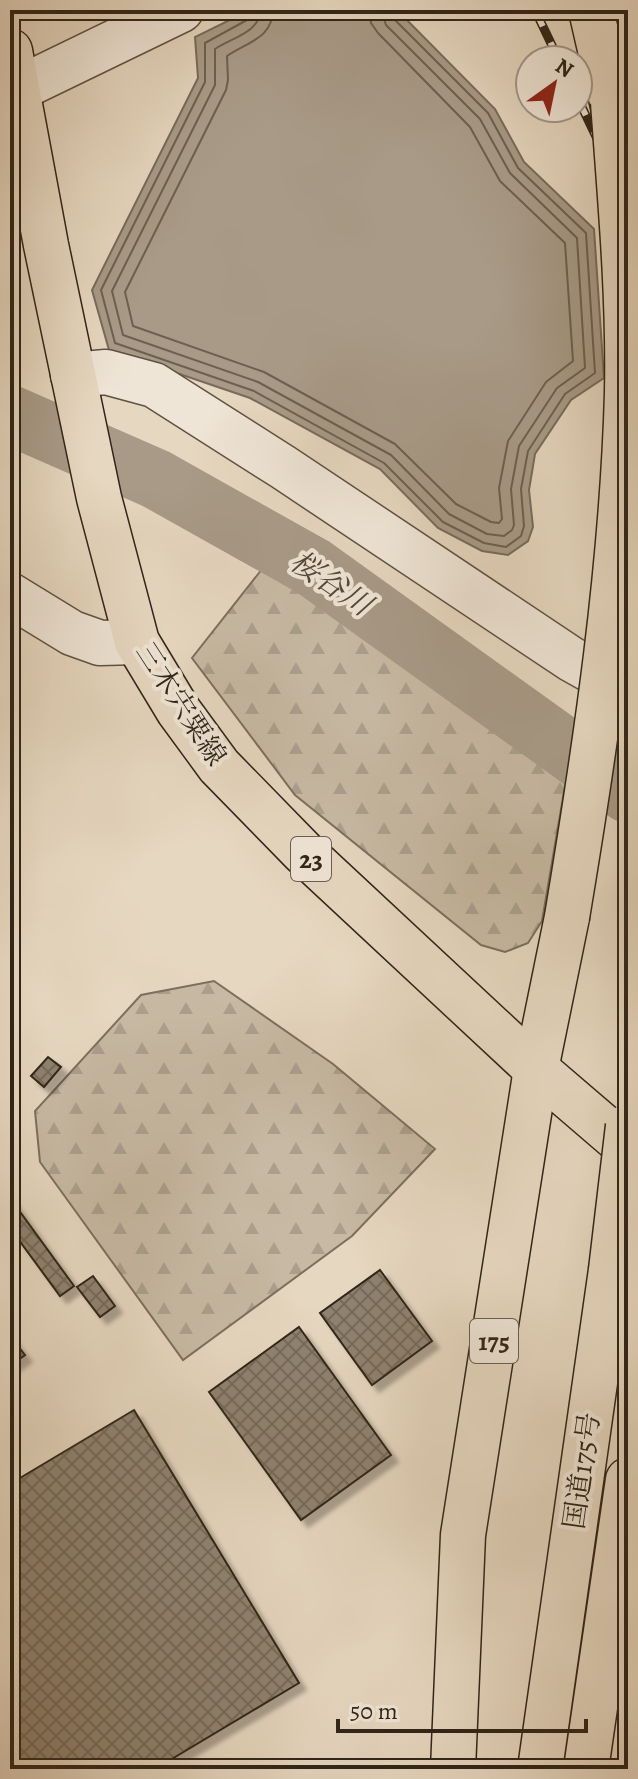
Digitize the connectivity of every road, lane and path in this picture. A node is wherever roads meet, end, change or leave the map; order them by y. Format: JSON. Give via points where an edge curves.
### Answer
{"nodes":[{"id":1,"x":181,"y":10,"type":"edge"},
{"id":2,"x":591,"y":10,"type":"edge"},
{"id":3,"x":14,"y":70,"type":"edge"},
{"id":4,"x":613,"y":102,"type":"junction"},
{"id":5,"x":628,"y":175,"type":"edge"},
{"id":6,"x":75,"y":388,"type":"junction"},
{"id":7,"x":10,"y":595,"type":"edge"},
{"id":8,"x":137,"y":642,"type":"junction"},
{"id":9,"x":628,"y":691,"type":"edge"},
{"id":10,"x":536,"y":1069,"type":"junction"},
{"id":11,"x":628,"y":1126,"type":"edge"},
{"id":12,"x":628,"y":1148,"type":"edge"},
{"id":13,"x":628,"y":1480,"type":"edge"},
{"id":14,"x":453,"y":1769,"type":"edge"},
{"id":15,"x":540,"y":1769,"type":"edge"},
{"id":16,"x":586,"y":1769,"type":"edge"}],
"edges":[{"from":1,"to":3,"type":"street"},
{"from":2,"to":4,"type":"main road","number":"175"},
{"from":3,"to":6,"type":"main road","name":"三木宍粟線","number":"23"},
{"from":4,"to":5,"type":"main road","number":"175","bridge":true},
{"from":4,"to":10,"type":"main road","number":"175","bridge":true,"via":[[624,252],[626,407],[611,617],[585,810]]},
{"from":6,"to":8,"type":"main road","name":"三木宍粟線","number":"23"},
{"from":6,"to":9,"type":"street","via":[[106,372],[154,385],[571,659]]},
{"from":7,"to":8,"type":"street","via":[[72,633],[100,643]]},
{"from":8,"to":10,"type":"main road","name":"三木宍粟線","number":"23","via":[[219,766],[303,852]]},
{"from":10,"to":12,"type":"main road","name":"三木宍粟線","number":"23"},
{"from":10,"to":14,"type":"main road","number":"175","via":[[463,1535]]},
{"from":11,"to":15,"type":"main road","name":"国道175号","bridge":true},
{"from":13,"to":16,"type":"main road","name":"国道175号"}]}
